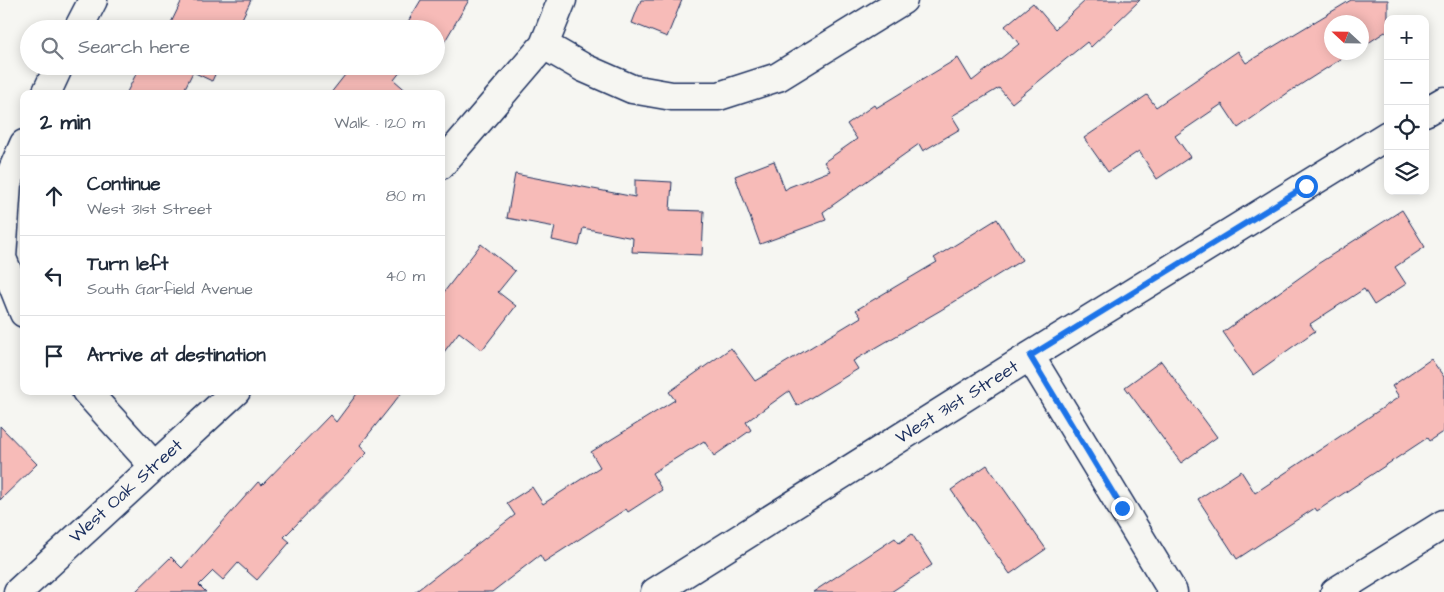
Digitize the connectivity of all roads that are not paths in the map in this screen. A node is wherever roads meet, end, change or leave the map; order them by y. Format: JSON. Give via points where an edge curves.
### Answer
{"nodes":[{"id":1,"x":93,"y":0,"type":"edge"},
{"id":2,"x":562,"y":0,"type":"edge"},
{"id":3,"x":903,"y":0,"type":"edge"},
{"id":4,"x":83,"y":20,"type":"edge"},
{"id":5,"x":544,"y":45,"type":"junction"},
{"id":6,"x":55,"y":75,"type":"edge"},
{"id":7,"x":48,"y":90,"type":"edge"},
{"id":8,"x":1444,"y":101,"type":"edge"},
{"id":9,"x":1429,"y":110,"type":"edge"},
{"id":10,"x":1384,"y":137,"type":"edge"},
{"id":11,"x":20,"y":153,"type":"edge"},
{"id":12,"x":445,"y":160,"type":"edge"},
{"id":13,"x":20,"y":303,"type":"edge"},
{"id":14,"x":1030,"y":356,"type":"junction"},
{"id":15,"x":90,"y":395,"type":"edge"},
{"id":16,"x":232,"y":395,"type":"edge"},
{"id":17,"x":154,"y":466,"type":"junction"},
{"id":18,"x":1444,"y":524,"type":"edge"},
{"id":19,"x":18,"y":592,"type":"edge"},
{"id":20,"x":655,"y":592,"type":"edge"},
{"id":21,"x":1173,"y":592,"type":"edge"},
{"id":22,"x":1335,"y":592,"type":"edge"}],
"edges":[{"from":1,"to":4,"type":"street"},
{"from":2,"to":5,"type":"street"},
{"from":3,"to":5,"type":"street","via":[[778,77],[718,96],[672,96],[632,89],[584,68]]},
{"from":5,"to":12,"type":"street"},
{"from":6,"to":7,"type":"street"},
{"from":8,"to":9,"type":"street"},
{"from":10,"to":14,"type":"street","name":"West 31st Street"},
{"from":11,"to":13,"type":"street","via":[[7,183],[2,258]]},
{"from":14,"to":20,"type":"street","name":"West 31st Street"},
{"from":14,"to":21,"type":"street"},
{"from":15,"to":17,"type":"street"},
{"from":16,"to":17,"type":"street","name":"West Oak Street"},
{"from":17,"to":19,"type":"street","name":"West Oak Street"},
{"from":18,"to":22,"type":"street"}]}
